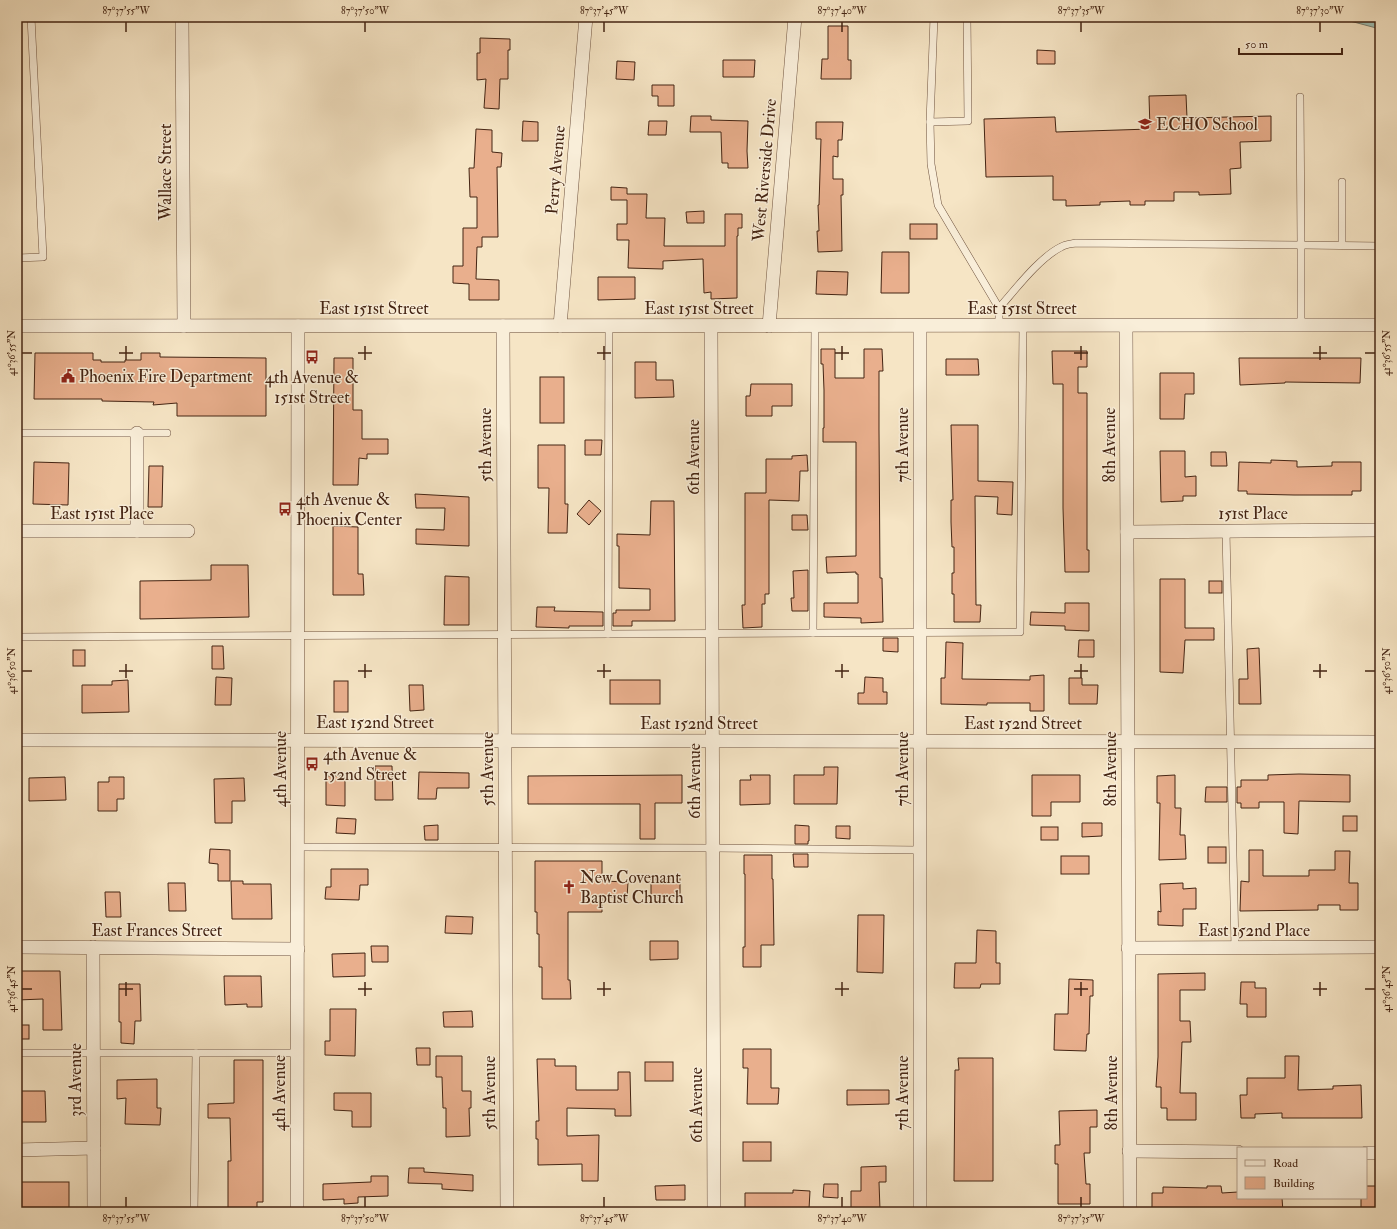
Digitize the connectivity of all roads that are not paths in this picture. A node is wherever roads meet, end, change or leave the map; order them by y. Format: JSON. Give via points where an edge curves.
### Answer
{"nodes":[{"id":1,"x":31,"y":17,"type":"edge"},
{"id":2,"x":182,"y":17,"type":"edge"},
{"id":3,"x":586,"y":17,"type":"edge"},
{"id":4,"x":795,"y":17,"type":"edge"},
{"id":5,"x":934,"y":17,"type":"edge"},
{"id":6,"x":967,"y":17,"type":"edge"},
{"id":7,"x":1300,"y":97,"type":"dead end"},
{"id":8,"x":930,"y":122,"type":"junction"},
{"id":9,"x":1342,"y":182,"type":"dead end"},
{"id":10,"x":1301,"y":245,"type":"junction"},
{"id":11,"x":1342,"y":245,"type":"junction"},
{"id":12,"x":1380,"y":246,"type":"edge"},
{"id":13,"x":17,"y":258,"type":"edge"},
{"id":14,"x":999,"y":308,"type":"junction"},
{"id":15,"x":1301,"y":325,"type":"junction"},
{"id":16,"x":1380,"y":325,"type":"edge"},
{"id":17,"x":17,"y":326,"type":"edge"},
{"id":18,"x":184,"y":326,"type":"junction"},
{"id":19,"x":298,"y":326,"type":"junction"},
{"id":20,"x":503,"y":326,"type":"junction"},
{"id":21,"x":560,"y":326,"type":"junction"},
{"id":22,"x":609,"y":326,"type":"junction"},
{"id":23,"x":711,"y":326,"type":"junction"},
{"id":24,"x":769,"y":326,"type":"junction"},
{"id":25,"x":815,"y":326,"type":"junction"},
{"id":26,"x":920,"y":326,"type":"junction"},
{"id":27,"x":999,"y":326,"type":"junction"},
{"id":28,"x":1023,"y":326,"type":"junction"},
{"id":29,"x":1126,"y":326,"type":"junction"},
{"id":30,"x":17,"y":433,"type":"edge"},
{"id":31,"x":137,"y":433,"type":"junction"},
{"id":32,"x":167,"y":433,"type":"dead end"},
{"id":33,"x":1380,"y":530,"type":"edge"},
{"id":34,"x":17,"y":531,"type":"edge"},
{"id":35,"x":137,"y":531,"type":"junction"},
{"id":36,"x":188,"y":531,"type":"dead end"},
{"id":37,"x":1226,"y":531,"type":"junction"},
{"id":38,"x":1127,"y":532,"type":"junction"},
{"id":39,"x":920,"y":632,"type":"junction"},
{"id":40,"x":712,"y":633,"type":"junction"},
{"id":41,"x":813,"y":633,"type":"junction"},
{"id":42,"x":608,"y":634,"type":"junction"},
{"id":43,"x":504,"y":635,"type":"junction"},
{"id":44,"x":298,"y":636,"type":"junction"},
{"id":45,"x":17,"y":637,"type":"edge"},
{"id":46,"x":17,"y":740,"type":"edge"},
{"id":47,"x":298,"y":740,"type":"junction"},
{"id":48,"x":505,"y":740,"type":"junction"},
{"id":49,"x":712,"y":741,"type":"junction"},
{"id":50,"x":920,"y":741,"type":"junction"},
{"id":51,"x":1128,"y":741,"type":"junction"},
{"id":52,"x":1231,"y":742,"type":"junction"},
{"id":53,"x":1380,"y":742,"type":"edge"},
{"id":54,"x":298,"y":847,"type":"junction"},
{"id":55,"x":505,"y":848,"type":"junction"},
{"id":56,"x":713,"y":848,"type":"junction"},
{"id":57,"x":920,"y":850,"type":"junction"},
{"id":58,"x":17,"y":947,"type":"edge"},
{"id":59,"x":93,"y":947,"type":"junction"},
{"id":60,"x":1380,"y":947,"type":"edge"},
{"id":61,"x":1128,"y":948,"type":"junction"},
{"id":62,"x":1235,"y":948,"type":"junction"},
{"id":63,"x":298,"y":949,"type":"junction"},
{"id":64,"x":297,"y":1052,"type":"junction"},
{"id":65,"x":17,"y":1053,"type":"edge"},
{"id":66,"x":93,"y":1053,"type":"junction"},
{"id":67,"x":196,"y":1053,"type":"junction"},
{"id":68,"x":94,"y":1148,"type":"junction"},
{"id":69,"x":17,"y":1150,"type":"edge"},
{"id":70,"x":1129,"y":1151,"type":"junction"},
{"id":71,"x":1237,"y":1152,"type":"edge"},
{"id":72,"x":1367,"y":1153,"type":"edge"},
{"id":73,"x":1380,"y":1153,"type":"edge"},
{"id":74,"x":94,"y":1212,"type":"edge"},
{"id":75,"x":194,"y":1212,"type":"edge"},
{"id":76,"x":297,"y":1212,"type":"edge"},
{"id":77,"x":507,"y":1212,"type":"edge"},
{"id":78,"x":714,"y":1212,"type":"edge"},
{"id":79,"x":920,"y":1212,"type":"edge"},
{"id":80,"x":1130,"y":1212,"type":"edge"}],
"edges":[{"from":1,"to":13,"type":"lane","via":[[43,257]]},
{"from":2,"to":18,"type":"street","name":"Wallace Street"},
{"from":3,"to":21,"type":"street","name":"Perry Avenue"},
{"from":4,"to":24,"type":"street","name":"West Riverside Drive"},
{"from":5,"to":8,"type":"lane"},
{"from":6,"to":8,"type":"lane","via":[[968,121]]},
{"from":7,"to":10,"type":"lane"},
{"from":8,"to":14,"type":"lane","via":[[931,164],[938,205]]},
{"from":9,"to":11,"type":"lane"},
{"from":10,"to":11,"type":"lane"},
{"from":10,"to":14,"type":"lane","via":[[1076,243],[1062,246],[1051,253],[1034,268]]},
{"from":10,"to":15,"type":"lane"},
{"from":11,"to":12,"type":"lane"},
{"from":14,"to":27,"type":"lane"},
{"from":15,"to":16,"type":"street","name":"East 151st Street"},
{"from":15,"to":29,"type":"street","name":"East 151st Street"},
{"from":17,"to":18,"type":"street","name":"East 151st Street"},
{"from":18,"to":19,"type":"street","name":"East 151st Street"},
{"from":19,"to":20,"type":"street","name":"East 151st Street"},
{"from":19,"to":44,"type":"street","name":"4th Avenue"},
{"from":20,"to":21,"type":"street","name":"East 151st Street"},
{"from":20,"to":43,"type":"street","name":"5th Avenue"},
{"from":21,"to":22,"type":"street","name":"East 151st Street"},
{"from":22,"to":23,"type":"street","name":"East 151st Street"},
{"from":22,"to":42,"type":"lane"},
{"from":23,"to":24,"type":"street","name":"East 151st Street"},
{"from":23,"to":40,"type":"street","name":"6th Avenue"},
{"from":24,"to":25,"type":"street","name":"East 151st Street"},
{"from":25,"to":26,"type":"street","name":"East 151st Street"},
{"from":25,"to":41,"type":"lane"},
{"from":26,"to":27,"type":"street","name":"East 151st Street"},
{"from":26,"to":39,"type":"street","name":"7th Avenue"},
{"from":27,"to":28,"type":"street","name":"East 151st Street"},
{"from":28,"to":29,"type":"street","name":"East 151st Street"},
{"from":28,"to":39,"type":"lane","via":[[1020,632]]},
{"from":29,"to":38,"type":"street","name":"8th Avenue"},
{"from":30,"to":31,"type":"lane"},
{"from":31,"to":32,"type":"lane"},
{"from":31,"to":35,"type":"street"},
{"from":33,"to":37,"type":"street","name":"151st Place"},
{"from":34,"to":35,"type":"street","name":"East 151st Place"},
{"from":35,"to":36,"type":"street","name":"East 151st Place"},
{"from":37,"to":38,"type":"street","name":"151st Place"},
{"from":37,"to":52,"type":"lane"},
{"from":38,"to":51,"type":"street","name":"8th Avenue"},
{"from":39,"to":41,"type":"lane"},
{"from":39,"to":50,"type":"street","name":"7th Avenue"},
{"from":40,"to":41,"type":"lane"},
{"from":40,"to":42,"type":"lane"},
{"from":40,"to":49,"type":"street","name":"6th Avenue"},
{"from":42,"to":43,"type":"lane"},
{"from":43,"to":44,"type":"lane"},
{"from":43,"to":48,"type":"street","name":"5th Avenue"},
{"from":44,"to":45,"type":"lane"},
{"from":44,"to":47,"type":"street","name":"4th Avenue"},
{"from":46,"to":47,"type":"street","name":"East 152nd Street"},
{"from":47,"to":48,"type":"street","name":"East 152nd Street"},
{"from":47,"to":54,"type":"street","name":"4th Avenue"},
{"from":48,"to":49,"type":"street","name":"East 152nd Street"},
{"from":48,"to":55,"type":"street","name":"5th Avenue"},
{"from":49,"to":50,"type":"street","name":"East 152nd Street"},
{"from":49,"to":56,"type":"street","name":"6th Avenue"},
{"from":50,"to":51,"type":"street","name":"East 152nd Street"},
{"from":50,"to":57,"type":"street","name":"7th Avenue"},
{"from":51,"to":52,"type":"street","name":"East 152nd Street"},
{"from":51,"to":61,"type":"street","name":"8th Avenue"},
{"from":52,"to":53,"type":"street","name":"East 152nd Street"},
{"from":52,"to":62,"type":"lane"},
{"from":54,"to":55,"type":"lane"},
{"from":54,"to":63,"type":"street","name":"4th Avenue"},
{"from":55,"to":56,"type":"lane"},
{"from":55,"to":77,"type":"street","name":"5th Avenue"},
{"from":56,"to":57,"type":"lane"},
{"from":56,"to":78,"type":"street","name":"6th Avenue"},
{"from":57,"to":79,"type":"street","name":"7th Avenue"},
{"from":58,"to":59,"type":"street","name":"East Frances Street"},
{"from":59,"to":63,"type":"street","name":"East Frances Street"},
{"from":59,"to":66,"type":"street","name":"3rd Avenue"},
{"from":60,"to":62,"type":"street","name":"East 152nd Place"},
{"from":61,"to":62,"type":"street","name":"East 152nd Place"},
{"from":61,"to":70,"type":"street","name":"8th Avenue"},
{"from":63,"to":64,"type":"street","name":"4th Avenue"},
{"from":64,"to":67,"type":"lane"},
{"from":64,"to":76,"type":"street","name":"4th Avenue"},
{"from":65,"to":66,"type":"lane"},
{"from":66,"to":67,"type":"lane"},
{"from":66,"to":68,"type":"street","name":"3rd Avenue"},
{"from":67,"to":75,"type":"lane"},
{"from":68,"to":69,"type":"street"},
{"from":68,"to":74,"type":"street","name":"3rd Avenue"},
{"from":70,"to":71,"type":"street"},
{"from":70,"to":80,"type":"street","name":"8th Avenue"},
{"from":72,"to":73,"type":"street"}]}
